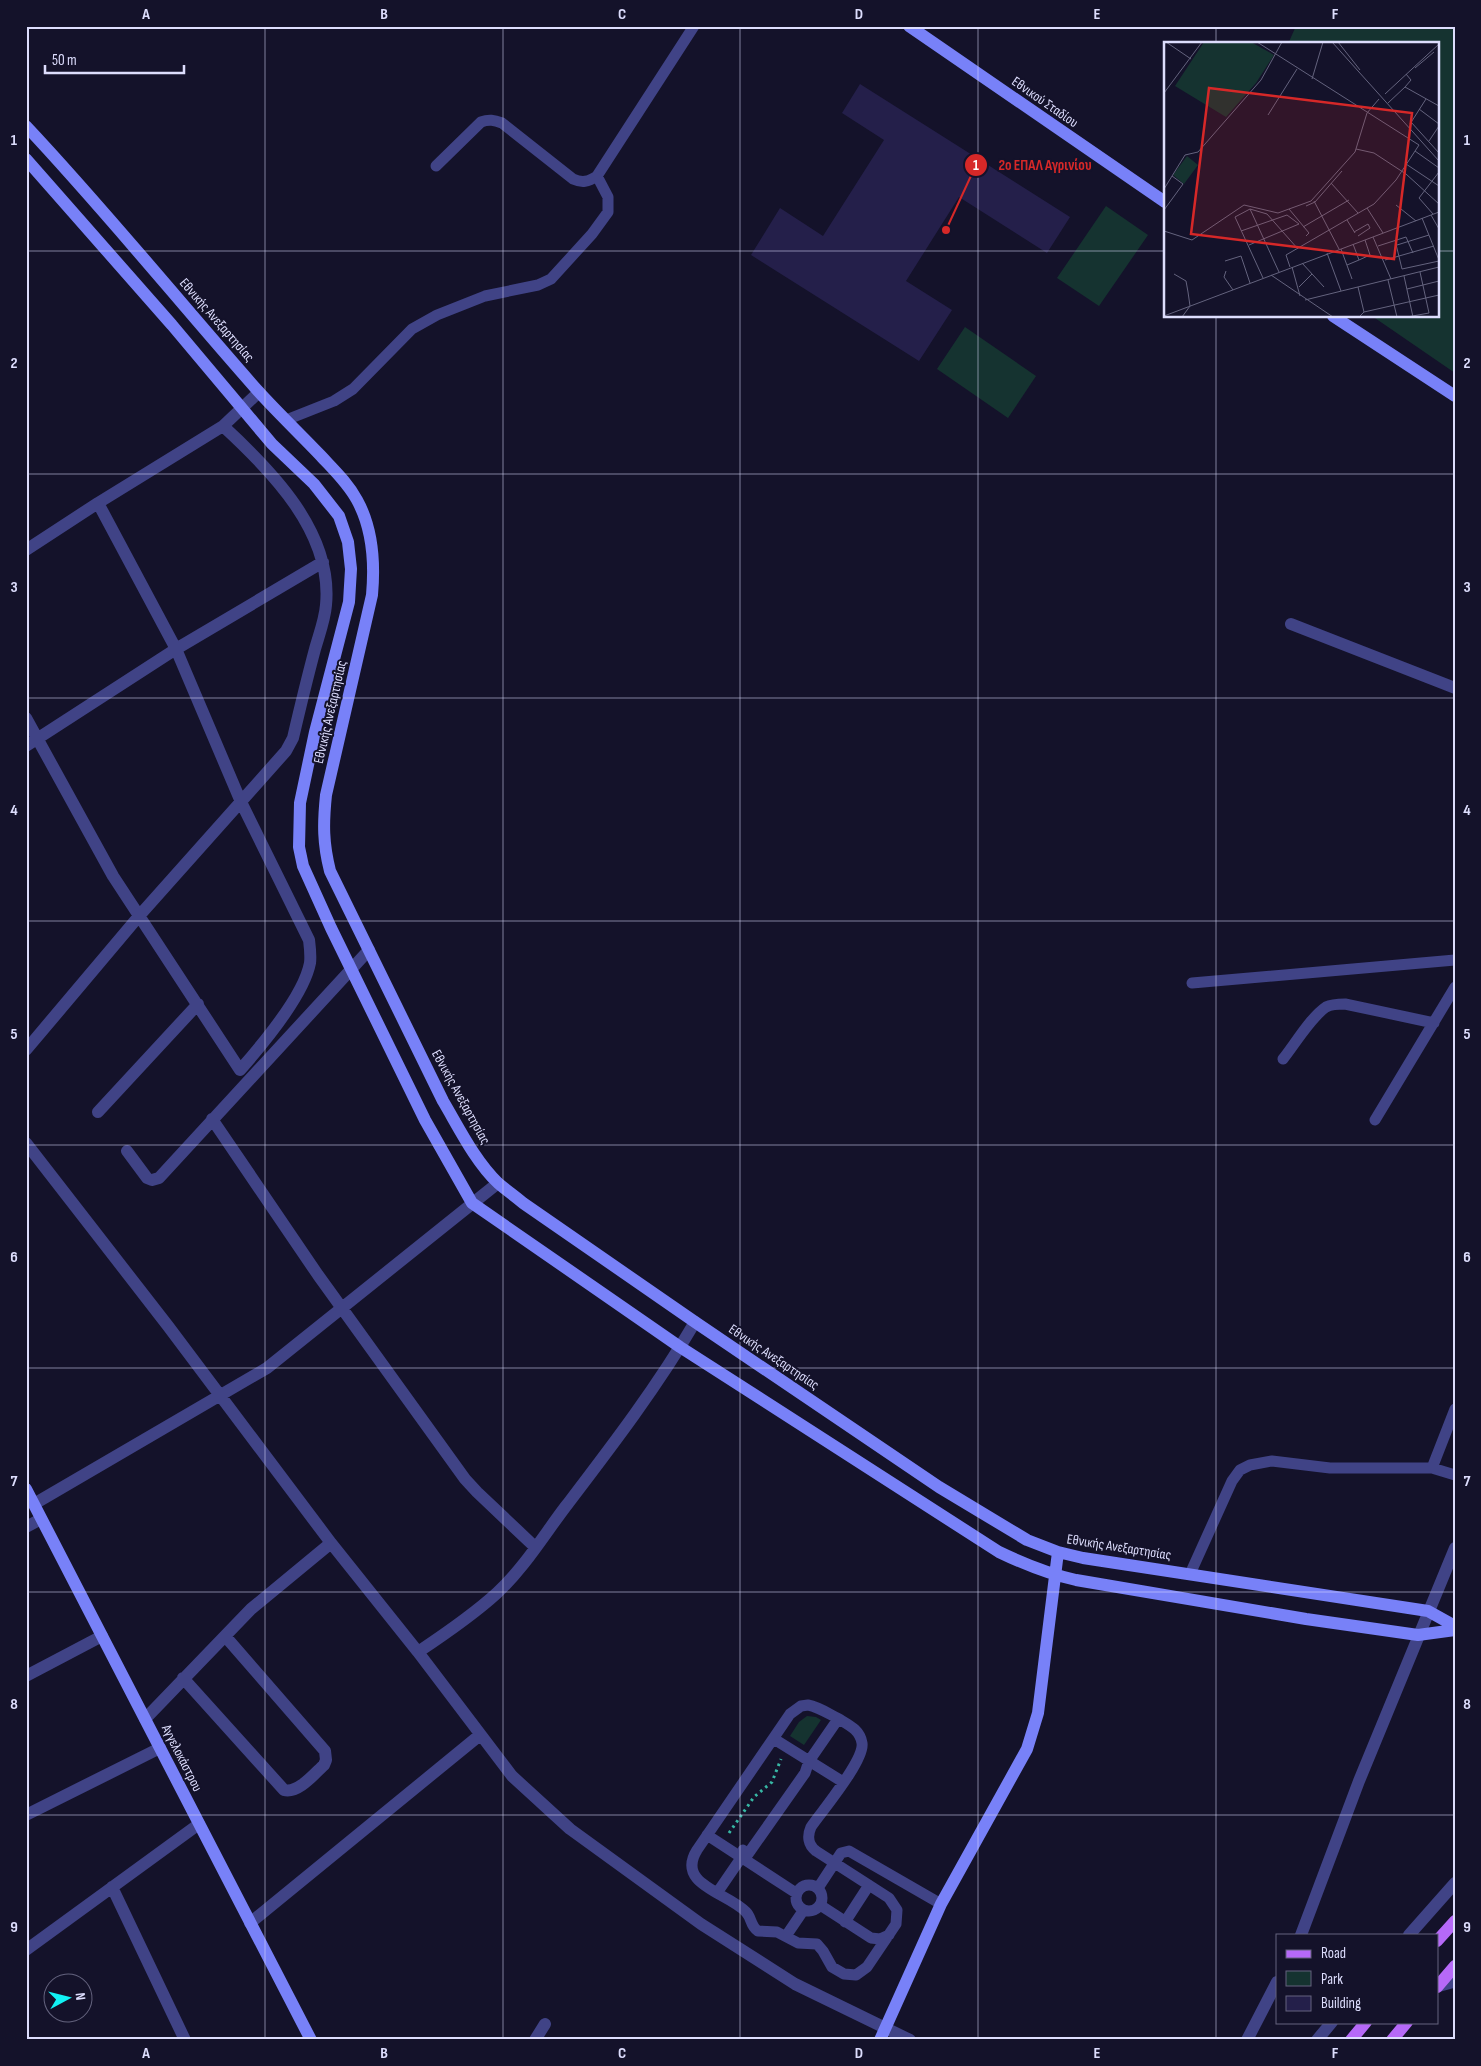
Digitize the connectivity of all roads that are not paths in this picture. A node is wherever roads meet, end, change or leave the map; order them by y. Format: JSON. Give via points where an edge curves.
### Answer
{"nodes":[{"id":1,"x":694,"y":26,"type":"edge"},
{"id":2,"x":910,"y":26,"type":"edge"},
{"id":3,"x":26,"y":126,"type":"edge"},
{"id":4,"x":26,"y":159,"type":"edge"},
{"id":5,"x":436,"y":166,"type":"dead end"},
{"id":6,"x":597,"y":176,"type":"junction"},
{"id":7,"x":1164,"y":201,"type":"edge"},
{"id":8,"x":1336,"y":318,"type":"edge"},
{"id":9,"x":259,"y":392,"type":"junction"},
{"id":10,"x":1455,"y":396,"type":"edge"},
{"id":11,"x":242,"y":410,"type":"junction"},
{"id":12,"x":286,"y":420,"type":"junction"},
{"id":13,"x":223,"y":426,"type":"junction"},
{"id":14,"x":98,"y":503,"type":"junction"},
{"id":15,"x":26,"y":550,"type":"edge"},
{"id":16,"x":323,"y":562,"type":"junction"},
{"id":17,"x":1291,"y":624,"type":"dead end"},
{"id":18,"x":176,"y":649,"type":"junction"},
{"id":19,"x":1455,"y":688,"type":"edge"},
{"id":20,"x":26,"y":718,"type":"edge"},
{"id":21,"x":32,"y":742,"type":"edge"},
{"id":22,"x":240,"y":802,"type":"junction"},
{"id":23,"x":139,"y":916,"type":"junction"},
{"id":24,"x":370,"y":950,"type":"junction"},
{"id":25,"x":1455,"y":960,"type":"edge"},
{"id":26,"x":351,"y":970,"type":"junction"},
{"id":27,"x":1192,"y":983,"type":"dead end"},
{"id":28,"x":1455,"y":987,"type":"edge"},
{"id":29,"x":198,"y":1004,"type":"junction"},
{"id":30,"x":1434,"y":1023,"type":"junction"},
{"id":31,"x":26,"y":1050,"type":"edge"},
{"id":32,"x":1283,"y":1059,"type":"dead end"},
{"id":33,"x":98,"y":1112,"type":"dead end"},
{"id":34,"x":212,"y":1119,"type":"junction"},
{"id":35,"x":1375,"y":1120,"type":"dead end"},
{"id":36,"x":26,"y":1143,"type":"edge"},
{"id":37,"x":127,"y":1151,"type":"dead end"},
{"id":38,"x":498,"y":1182,"type":"junction"},
{"id":39,"x":472,"y":1203,"type":"junction"},
{"id":40,"x":342,"y":1307,"type":"junction"},
{"id":41,"x":694,"y":1322,"type":"junction"},
{"id":42,"x":680,"y":1347,"type":"junction"},
{"id":43,"x":220,"y":1396,"type":"junction"},
{"id":44,"x":1455,"y":1409,"type":"edge"},
{"id":45,"x":1432,"y":1468,"type":"junction"},
{"id":46,"x":1455,"y":1475,"type":"edge"},
{"id":47,"x":26,"y":1489,"type":"edge"},
{"id":48,"x":34,"y":1504,"type":"junction"},
{"id":49,"x":42,"y":1518,"type":"junction"},
{"id":50,"x":26,"y":1527,"type":"edge"},
{"id":51,"x":331,"y":1543,"type":"junction"},
{"id":52,"x":535,"y":1547,"type":"junction"},
{"id":53,"x":1455,"y":1548,"type":"edge"},
{"id":54,"x":1058,"y":1552,"type":"junction"},
{"id":55,"x":1190,"y":1574,"type":"junction"},
{"id":56,"x":1056,"y":1575,"type":"junction"},
{"id":57,"x":1428,"y":1611,"type":"junction"},
{"id":58,"x":1455,"y":1628,"type":"edge"},
{"id":59,"x":1418,"y":1635,"type":"junction"},
{"id":60,"x":102,"y":1636,"type":"junction"},
{"id":61,"x":225,"y":1636,"type":"junction"},
{"id":62,"x":418,"y":1652,"type":"junction"},
{"id":63,"x":26,"y":1676,"type":"edge"},
{"id":64,"x":183,"y":1678,"type":"junction"},
{"id":65,"x":145,"y":1719,"type":"junction"},
{"id":66,"x":838,"y":1719,"type":"junction"},
{"id":67,"x":480,"y":1735,"type":"junction"},
{"id":68,"x":774,"y":1738,"type":"junction"},
{"id":69,"x":160,"y":1748,"type":"junction"},
{"id":70,"x":809,"y":1761,"type":"junction"},
{"id":71,"x":843,"y":1782,"type":"junction"},
{"id":72,"x":26,"y":1814,"type":"edge"},
{"id":73,"x":199,"y":1824,"type":"junction"},
{"id":74,"x":707,"y":1835,"type":"junction"},
{"id":75,"x":745,"y":1856,"type":"junction"},
{"id":76,"x":834,"y":1863,"type":"junction"},
{"id":77,"x":1455,"y":1883,"type":"edge"},
{"id":78,"x":869,"y":1885,"type":"junction"},
{"id":79,"x":112,"y":1887,"type":"junction"},
{"id":80,"x":818,"y":1888,"type":"junction"},
{"id":81,"x":798,"y":1891,"type":"junction"},
{"id":82,"x":717,"y":1893,"type":"junction"},
{"id":83,"x":941,"y":1904,"type":"junction"},
{"id":84,"x":820,"y":1905,"type":"junction"},
{"id":85,"x":803,"y":1910,"type":"junction"},
{"id":86,"x":1455,"y":1921,"type":"edge"},
{"id":87,"x":845,"y":1922,"type":"junction"},
{"id":88,"x":250,"y":1923,"type":"junction"},
{"id":89,"x":1301,"y":1934,"type":"edge"},
{"id":90,"x":1410,"y":1934,"type":"edge"},
{"id":91,"x":889,"y":1935,"type":"junction"},
{"id":92,"x":786,"y":1936,"type":"junction"},
{"id":93,"x":871,"y":1938,"type":"junction"},
{"id":94,"x":1438,"y":1940,"type":"edge"},
{"id":95,"x":26,"y":1950,"type":"edge"},
{"id":96,"x":874,"y":1957,"type":"junction"},
{"id":97,"x":1455,"y":1966,"type":"edge"},
{"id":98,"x":1455,"y":1982,"type":"edge"},
{"id":99,"x":1276,"y":1984,"type":"edge"},
{"id":100,"x":1438,"y":1986,"type":"edge"},
{"id":101,"x":1438,"y":1987,"type":"edge"},
{"id":102,"x":545,"y":2024,"type":"dead end"},
{"id":103,"x":1330,"y":2024,"type":"edge"},
{"id":104,"x":1364,"y":2024,"type":"edge"},
{"id":105,"x":1405,"y":2024,"type":"edge"},
{"id":106,"x":883,"y":2034,"type":"edge"},
{"id":107,"x":185,"y":2040,"type":"edge"},
{"id":108,"x":311,"y":2040,"type":"edge"},
{"id":109,"x":535,"y":2040,"type":"edge"},
{"id":110,"x":910,"y":2040,"type":"edge"},
{"id":111,"x":1247,"y":2040,"type":"edge"},
{"id":112,"x":1317,"y":2040,"type":"edge"},
{"id":113,"x":1351,"y":2040,"type":"edge"},
{"id":114,"x":1392,"y":2040,"type":"edge"}],
"edges":[{"from":1,"to":6,"type":"lane"},
{"from":2,"to":7,"type":"street","name":"Εθνικού Σταδίου"},
{"from":3,"to":9,"type":"street","name":"Εθνικής Ανεξαρτησίας","via":[[77,180]]},
{"from":4,"to":11,"type":"street","name":"Εθνικής Ανεξαρτησίας"},
{"from":5,"to":6,"type":"lane","via":[[481,122],[488,120],[502,123],[572,180],[588,181]]},
{"from":6,"to":12,"type":"lane","via":[[608,197],[608,212],[551,279],[538,285],[485,296],[437,315],[412,329],[353,389],[334,401]]},
{"from":8,"to":10,"type":"street"},
{"from":9,"to":11,"type":"street"},
{"from":9,"to":12,"type":"street","name":"Εθνικής Ανεξαρτησίας"},
{"from":11,"to":13,"type":"street"},
{"from":11,"to":26,"type":"street","name":"Εθνικής Ανεξαρτησίας","via":[[314,484],[339,516],[348,542],[351,569],[349,602],[315,732],[298,827],[303,866]]},
{"from":12,"to":24,"type":"street","name":"Εθνικής Ανεξαρτησίας","via":[[342,478],[367,522],[373,548],[372,595],[326,795],[323,825],[330,871]]},
{"from":13,"to":14,"type":"street"},
{"from":13,"to":16,"type":"street","via":[[286,490],[313,535]]},
{"from":14,"to":15,"type":"street"},
{"from":14,"to":18,"type":"street"},
{"from":16,"to":18,"type":"street"},
{"from":16,"to":22,"type":"street","via":[[327,582],[326,606],[293,738],[286,751]]},
{"from":17,"to":19,"type":"street"},
{"from":18,"to":21,"type":"street"},
{"from":18,"to":22,"type":"street"},
{"from":20,"to":21,"type":"street"},
{"from":21,"to":23,"type":"street"},
{"from":22,"to":23,"type":"street"},
{"from":22,"to":29,"type":"street","via":[[309,940],[309,965],[286,1009],[240,1070]]},
{"from":23,"to":29,"type":"street"},
{"from":23,"to":31,"type":"street"},
{"from":24,"to":26,"type":"street"},
{"from":24,"to":38,"type":"street","name":"Εθνικής Ανεξαρτησίας","via":[[443,1101],[477,1157]]},
{"from":25,"to":27,"type":"lane"},
{"from":26,"to":34,"type":"street"},
{"from":26,"to":39,"type":"street","name":"Εθνικής Ανεξαρτησίας","via":[[425,1120]]},
{"from":28,"to":30,"type":"lane"},
{"from":29,"to":33,"type":"street"},
{"from":30,"to":32,"type":"lane","via":[[1334,1004],[1317,1016]]},
{"from":30,"to":35,"type":"lane"},
{"from":34,"to":37,"type":"street","via":[[156,1180],[147,1178]]},
{"from":34,"to":40,"type":"street"},
{"from":36,"to":43,"type":"street"},
{"from":38,"to":39,"type":"street"},
{"from":38,"to":41,"type":"street","name":"Εθνικής Ανεξαρτησίας","via":[[523,1203]]},
{"from":39,"to":40,"type":"street"},
{"from":39,"to":42,"type":"street","name":"Εθνικής Ανεξαρτησίας"},
{"from":40,"to":43,"type":"street","via":[[267,1368]]},
{"from":40,"to":52,"type":"street","via":[[465,1479]]},
{"from":41,"to":42,"type":"street"},
{"from":41,"to":54,"type":"street","name":"Εθνικής Ανεξαρτησίας","via":[[939,1487],[1027,1540]]},
{"from":42,"to":52,"type":"street","via":[[627,1426]]},
{"from":42,"to":56,"type":"street","name":"Εθνικής Ανεξαρτησίας","via":[[999,1552]]},
{"from":43,"to":48,"type":"street"},
{"from":43,"to":51,"type":"street"},
{"from":44,"to":45,"type":"lane"},
{"from":45,"to":46,"type":"lane"},
{"from":45,"to":55,"type":"lane","via":[[1330,1468],[1272,1461],[1250,1465],[1240,1470],[1232,1481]]},
{"from":47,"to":48,"type":"street","name":"Αγγελοκάστρου"},
{"from":48,"to":49,"type":"street","name":"Αγγελοκάστρου"},
{"from":49,"to":50,"type":"street"},
{"from":49,"to":60,"type":"street","name":"Αγγελοκάστρου"},
{"from":51,"to":61,"type":"street","via":[[251,1609]]},
{"from":51,"to":62,"type":"street"},
{"from":52,"to":62,"type":"street","via":[[498,1592]]},
{"from":53,"to":57,"type":"street"},
{"from":54,"to":55,"type":"street","name":"Εθνικής Ανεξαρτησίας"},
{"from":54,"to":56,"type":"street"},
{"from":55,"to":57,"type":"street","name":"Εθνικής Ανεξαρτησίας"},
{"from":56,"to":59,"type":"street","name":"Εθνικής Ανεξαρτησίας","via":[[1306,1619]]},
{"from":56,"to":83,"type":"street","via":[[1033,1733]]},
{"from":57,"to":58,"type":"street","name":"Εθνικής Ανεξαρτησίας"},
{"from":57,"to":59,"type":"street"},
{"from":58,"to":59,"type":"street","name":"Εθνικής Ανεξαρτησίας"},
{"from":59,"to":89,"type":"street"},
{"from":60,"to":63,"type":"street"},
{"from":60,"to":65,"type":"street","name":"Αγγελοκάστρου"},
{"from":61,"to":64,"type":"street"},
{"from":61,"to":64,"type":"street","via":[[325,1751],[324,1765],[296,1788],[284,1790]]},
{"from":62,"to":67,"type":"street"},
{"from":64,"to":65,"type":"street"},
{"from":65,"to":69,"type":"street","name":"Αγγελοκάστρου"},
{"from":66,"to":68,"type":"lane","via":[[814,1706],[801,1706],[790,1714]]},
{"from":66,"to":70,"type":"lane"},
{"from":66,"to":71,"type":"lane","via":[[855,1730],[862,1742],[860,1756]]},
{"from":67,"to":88,"type":"street"},
{"from":67,"to":106,"type":"street","via":[[512,1776],[594,1848],[701,1924],[795,1984]]},
{"from":68,"to":70,"type":"lane"},
{"from":68,"to":74,"type":"lane"},
{"from":69,"to":72,"type":"street"},
{"from":69,"to":73,"type":"street","name":"Αγγελοκάστρου"},
{"from":70,"to":71,"type":"lane"},
{"from":70,"to":75,"type":"lane","via":[[799,1769],[743,1850]]},
{"from":71,"to":76,"type":"lane","via":[[808,1836],[813,1849]]},
{"from":73,"to":79,"type":"street"},
{"from":73,"to":88,"type":"street","name":"Αγγελοκάστρου"},
{"from":74,"to":75,"type":"lane"},
{"from":74,"to":82,"type":"lane","via":[[693,1856],[692,1870],[698,1881]]},
{"from":75,"to":81,"type":"lane"},
{"from":75,"to":82,"type":"lane"},
{"from":76,"to":78,"type":"lane"},
{"from":76,"to":80,"type":"lane"},
{"from":76,"to":83,"type":"lane","via":[[841,1853],[849,1851]]},
{"from":77,"to":90,"type":"street"},
{"from":78,"to":87,"type":"lane"},
{"from":78,"to":91,"type":"lane","via":[[889,1898],[897,1910],[896,1924]]},
{"from":79,"to":95,"type":"street"},
{"from":79,"to":107,"type":"street"},
{"from":80,"to":81,"type":"lane","via":[[811,1885]]},
{"from":80,"to":84,"type":"lane","via":[[822,1896]]},
{"from":81,"to":85,"type":"lane","via":[[795,1902]]},
{"from":82,"to":92,"type":"lane","via":[[747,1913],[752,1926],[758,1931]]},
{"from":83,"to":106,"type":"street"},
{"from":84,"to":85,"type":"lane","via":[[814,1910]]},
{"from":84,"to":87,"type":"lane"},
{"from":85,"to":92,"type":"lane"},
{"from":86,"to":94,"type":"main road"},
{"from":87,"to":93,"type":"lane"},
{"from":88,"to":108,"type":"street","name":"Αγγελοκάστρου"},
{"from":91,"to":93,"type":"lane","via":[[880,1940]]},
{"from":91,"to":96,"type":"lane"},
{"from":92,"to":96,"type":"lane","via":[[798,1942],[817,1944],[832,1966],[850,1975],[863,1972]]},
{"from":93,"to":96,"type":"lane","via":[[876,1947]]},
{"from":97,"to":100,"type":"main road"},
{"from":98,"to":101,"type":"lane"},
{"from":99,"to":111,"type":"street"},
{"from":102,"to":109,"type":"street"},
{"from":103,"to":112,"type":"street"},
{"from":104,"to":113,"type":"main road"},
{"from":105,"to":114,"type":"main road"},
{"from":106,"to":110,"type":"street"}]}
